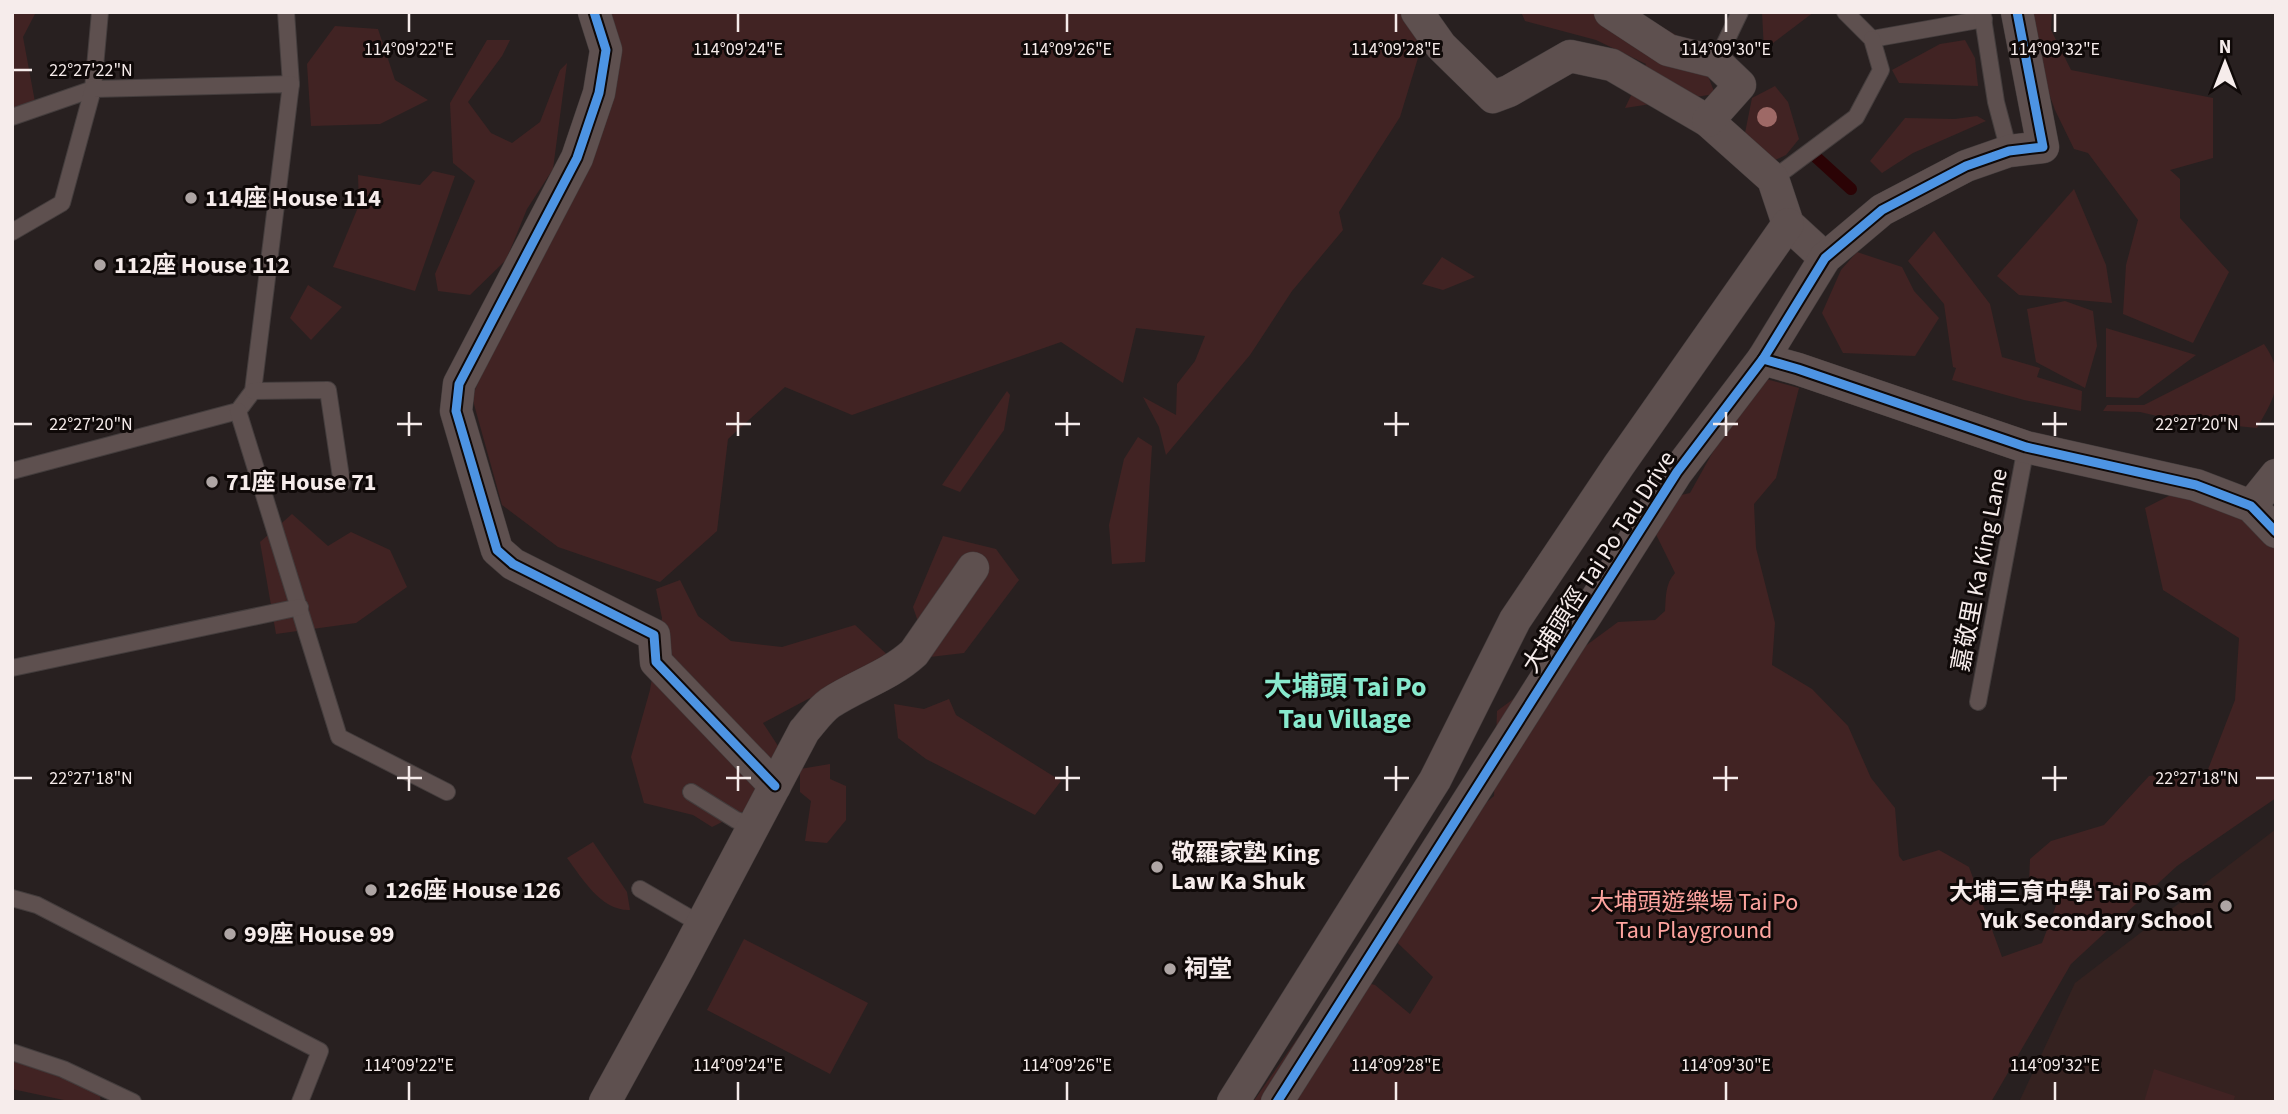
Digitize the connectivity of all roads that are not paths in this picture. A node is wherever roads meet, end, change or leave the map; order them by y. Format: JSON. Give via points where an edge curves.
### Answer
{"nodes":[{"id":1,"x":100,"y":12,"type":"edge"},
{"id":2,"x":286,"y":12,"type":"edge"},
{"id":3,"x":594,"y":12,"type":"edge"},
{"id":4,"x":1417,"y":12,"type":"edge"},
{"id":5,"x":1610,"y":12,"type":"edge"},
{"id":6,"x":1740,"y":12,"type":"edge"},
{"id":7,"x":1845,"y":12,"type":"edge"},
{"id":8,"x":2017,"y":12,"type":"edge"},
{"id":9,"x":1983,"y":16,"type":"edge"},
{"id":10,"x":1872,"y":39,"type":"junction"},
{"id":11,"x":1716,"y":62,"type":"junction"},
{"id":12,"x":291,"y":84,"type":"junction"},
{"id":13,"x":93,"y":89,"type":"junction"},
{"id":14,"x":12,"y":117,"type":"edge"},
{"id":15,"x":1708,"y":121,"type":"junction"},
{"id":16,"x":2009,"y":150,"type":"junction"},
{"id":17,"x":1773,"y":179,"type":"junction"},
{"id":18,"x":1787,"y":224,"type":"junction"},
{"id":19,"x":12,"y":232,"type":"edge"},
{"id":20,"x":1825,"y":258,"type":"junction"},
{"id":21,"x":1763,"y":359,"type":"junction"},
{"id":22,"x":253,"y":391,"type":"junction"},
{"id":23,"x":238,"y":411,"type":"junction"},
{"id":24,"x":2026,"y":447,"type":"junction"},
{"id":25,"x":12,"y":471,"type":"edge"},
{"id":26,"x":2276,"y":475,"type":"edge"},
{"id":27,"x":342,"y":485,"type":"dead end"},
{"id":28,"x":2251,"y":506,"type":"junction"},
{"id":29,"x":2276,"y":532,"type":"edge"},
{"id":30,"x":972,"y":568,"type":"dead end"},
{"id":31,"x":300,"y":607,"type":"junction"},
{"id":32,"x":12,"y":668,"type":"edge"},
{"id":33,"x":1978,"y":702,"type":"dead end"},
{"id":34,"x":775,"y":786,"type":"junction"},
{"id":35,"x":447,"y":792,"type":"dead end"},
{"id":36,"x":691,"y":792,"type":"dead end"},
{"id":37,"x":753,"y":825,"type":"junction"},
{"id":38,"x":640,"y":889,"type":"dead end"},
{"id":39,"x":12,"y":898,"type":"edge"},
{"id":40,"x":702,"y":925,"type":"junction"},
{"id":41,"x":12,"y":1052,"type":"edge"},
{"id":42,"x":133,"y":1102,"type":"edge"},
{"id":43,"x":300,"y":1102,"type":"edge"},
{"id":44,"x":605,"y":1102,"type":"edge"},
{"id":45,"x":1233,"y":1102,"type":"edge"},
{"id":46,"x":1277,"y":1102,"type":"edge"}],
"edges":[{"from":1,"to":13,"type":"lane"},
{"from":2,"to":12,"type":"lane"},
{"from":3,"to":34,"type":"street","via":[[606,50],[599,93],[577,158],[459,384],[456,411],[497,550],[513,564],[654,635],[656,662]]},
{"from":4,"to":15,"type":"street","via":[[1441,46],[1493,97],[1570,56],[1612,65]]},
{"from":5,"to":11,"type":"street","via":[[1668,50]]},
{"from":6,"to":11,"type":"lane"},
{"from":7,"to":10,"type":"lane"},
{"from":8,"to":16,"type":"street","name":"大埔頭徑 Tai Po Tau Drive","via":[[2043,147]]},
{"from":9,"to":10,"type":"lane"},
{"from":9,"to":16,"type":"lane","via":[[1996,102]]},
{"from":10,"to":17,"type":"lane","via":[[1881,70],[1856,117]]},
{"from":11,"to":15,"type":"street","via":[[1740,85]]},
{"from":12,"to":13,"type":"lane"},
{"from":12,"to":22,"type":"lane"},
{"from":13,"to":14,"type":"lane"},
{"from":13,"to":19,"type":"lane","via":[[62,204]]},
{"from":15,"to":17,"type":"street"},
{"from":16,"to":20,"type":"street","name":"大埔頭徑 Tai Po Tau Drive","via":[[1966,166],[1882,211]]},
{"from":17,"to":18,"type":"street"},
{"from":18,"to":20,"type":"street"},
{"from":18,"to":45,"type":"street","via":[[1515,620],[1435,780]]},
{"from":20,"to":21,"type":"street","name":"大埔頭徑 Tai Po Tau Drive"},
{"from":21,"to":24,"type":"street"},
{"from":21,"to":46,"type":"street","name":"大埔頭徑 Tai Po Tau Drive","via":[[1677,472]]},
{"from":22,"to":23,"type":"lane"},
{"from":22,"to":27,"type":"lane","via":[[328,390]]},
{"from":23,"to":25,"type":"lane"},
{"from":23,"to":31,"type":"lane"},
{"from":24,"to":28,"type":"street","via":[[2196,485]]},
{"from":24,"to":33,"type":"lane","name":"嘉敬里 Ka King Lane"},
{"from":26,"to":28,"type":"street"},
{"from":28,"to":29,"type":"street"},
{"from":30,"to":34,"type":"street","via":[[914,653],[879,678],[827,704],[804,731]]},
{"from":31,"to":32,"type":"lane"},
{"from":31,"to":35,"type":"lane","via":[[339,737]]},
{"from":34,"to":37,"type":"street"},
{"from":36,"to":37,"type":"lane","via":[[736,820]]},
{"from":37,"to":40,"type":"street"},
{"from":38,"to":40,"type":"lane"},
{"from":39,"to":43,"type":"lane","via":[[37,905],[320,1051]]},
{"from":40,"to":44,"type":"street"},
{"from":41,"to":42,"type":"lane","via":[[63,1069]]}]}
